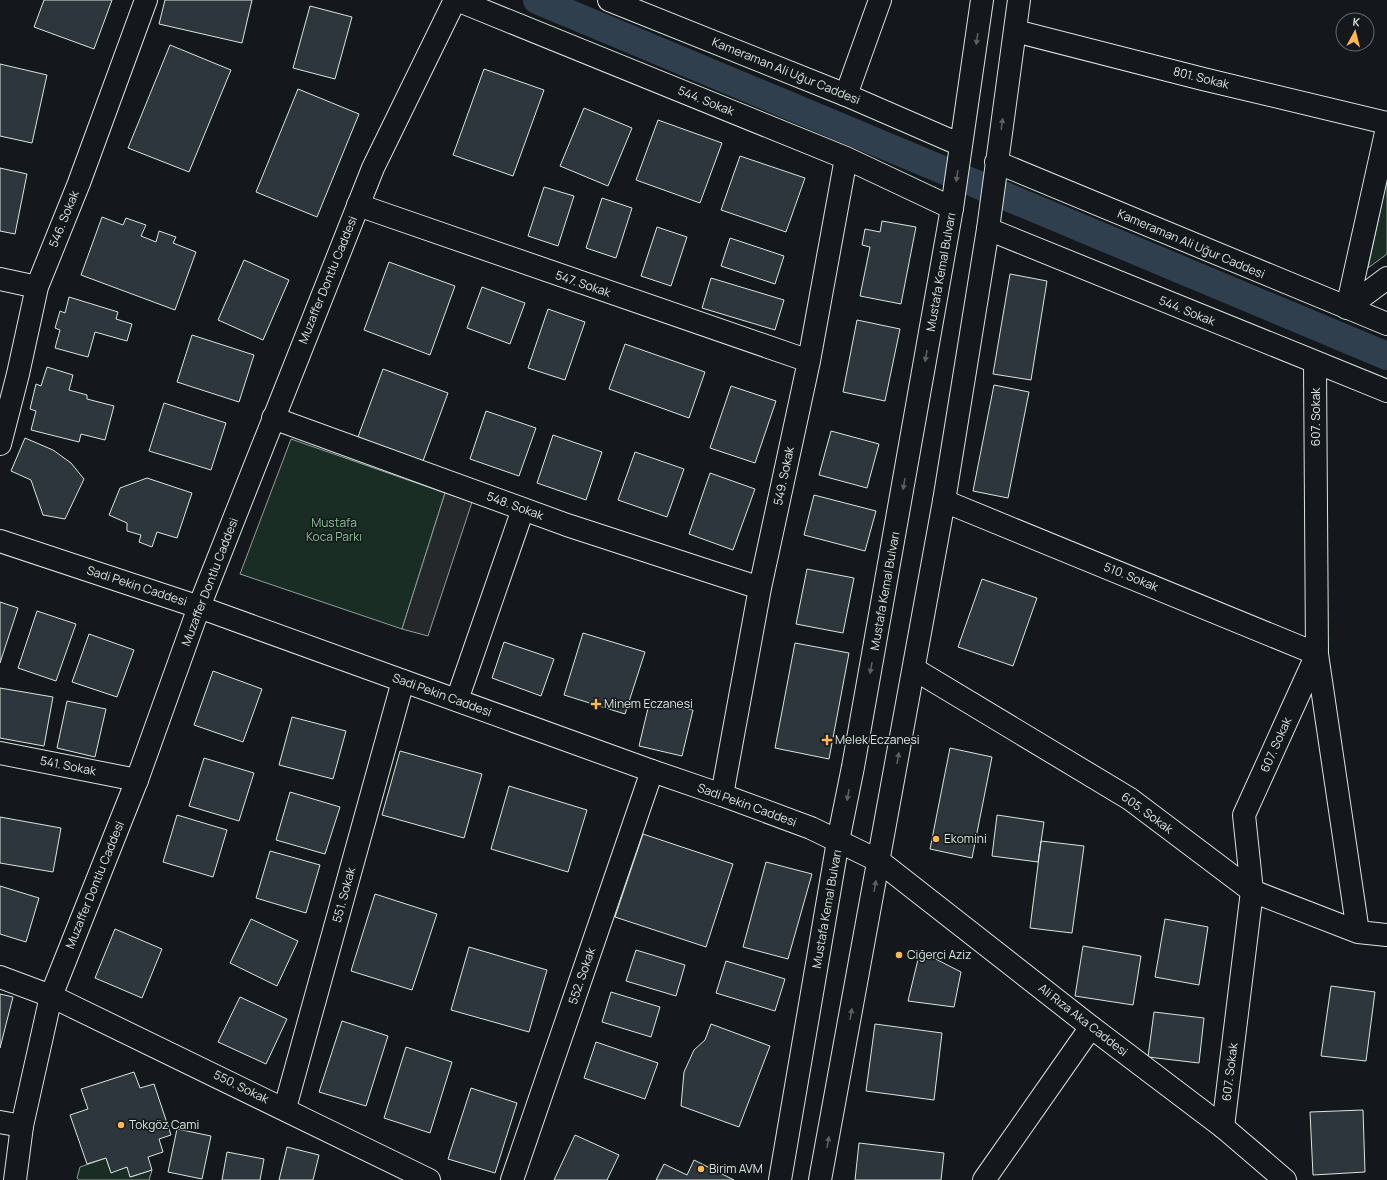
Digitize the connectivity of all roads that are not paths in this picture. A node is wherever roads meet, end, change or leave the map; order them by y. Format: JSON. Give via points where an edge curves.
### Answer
{"nodes":[{"id":1,"x":146,"y":0,"type":"edge"},
{"id":2,"x":456,"y":0,"type":"edge"},
{"id":3,"x":609,"y":0,"type":"edge"},
{"id":4,"x":880,"y":0,"type":"edge"},
{"id":5,"x":982,"y":0,"type":"edge"},
{"id":6,"x":1019,"y":0,"type":"edge"},
{"id":7,"x":1015,"y":31,"type":"junction"},
{"id":8,"x":846,"y":95,"type":"junction"},
{"id":9,"x":1387,"y":123,"type":"edge"},
{"id":10,"x":1387,"y":128,"type":"edge"},
{"id":11,"x":961,"y":145,"type":"junction"},
{"id":12,"x":846,"y":158,"type":"junction"},
{"id":13,"x":995,"y":168,"type":"junction"},
{"id":14,"x":358,"y":205,"type":"junction"},
{"id":15,"x":952,"y":208,"type":"junction"},
{"id":16,"x":988,"y":225,"type":"junction"},
{"id":17,"x":1387,"y":278,"type":"edge"},
{"id":18,"x":0,"y":279,"type":"edge"},
{"id":19,"x":37,"y":287,"type":"junction"},
{"id":20,"x":1347,"y":308,"type":"junction"},
{"id":21,"x":1387,"y":324,"type":"edge"},
{"id":22,"x":809,"y":361,"type":"junction"},
{"id":23,"x":1315,"y":362,"type":"junction"},
{"id":24,"x":1387,"y":391,"type":"edge"},
{"id":25,"x":273,"y":418,"type":"junction"},
{"id":26,"x":0,"y":444,"type":"edge"},
{"id":27,"x":944,"y":501,"type":"junction"},
{"id":28,"x":523,"y":509,"type":"junction"},
{"id":29,"x":0,"y":541,"type":"edge"},
{"id":30,"x":760,"y":588,"type":"junction"},
{"id":31,"x":199,"y":607,"type":"junction"},
{"id":32,"x":1317,"y":654,"type":"junction"},
{"id":33,"x":914,"y":669,"type":"junction"},
{"id":34,"x":403,"y":681,"type":"junction"},
{"id":35,"x":457,"y":700,"type":"junction"},
{"id":36,"x":0,"y":753,"type":"edge"},
{"id":37,"x":652,"y":771,"type":"junction"},
{"id":38,"x":137,"y":780,"type":"junction"},
{"id":39,"x":722,"y":795,"type":"junction"},
{"id":40,"x":838,"y":841,"type":"junction"},
{"id":41,"x":879,"y":861,"type":"junction"},
{"id":42,"x":1252,"y":891,"type":"junction"},
{"id":43,"x":1358,"y":932,"type":"junction"},
{"id":44,"x":1387,"y":935,"type":"edge"},
{"id":45,"x":0,"y":977,"type":"edge"},
{"id":46,"x":51,"y":996,"type":"junction"},
{"id":47,"x":1091,"y":1027,"type":"junction"},
{"id":48,"x":285,"y":1108,"type":"junction"},
{"id":49,"x":0,"y":1122,"type":"edge"},
{"id":50,"x":22,"y":1126,"type":"junction"},
{"id":51,"x":1223,"y":1127,"type":"junction"},
{"id":52,"x":15,"y":1180,"type":"edge"},
{"id":53,"x":429,"y":1180,"type":"edge"},
{"id":54,"x":512,"y":1180,"type":"edge"},
{"id":55,"x":780,"y":1180,"type":"edge"},
{"id":56,"x":820,"y":1180,"type":"edge"},
{"id":57,"x":984,"y":1180,"type":"edge"},
{"id":58,"x":1285,"y":1180,"type":"edge"}],
"edges":[{"from":1,"to":19,"type":"street","name":"546. Sokak","via":[[79,183]]},
{"from":2,"to":12,"type":"street","name":"544. Sokak"},
{"from":2,"to":14,"type":"street","name":"Muzaffer Dontlu Caddesi","via":[[373,168]]},
{"from":3,"to":8,"type":"street","name":"Kameraman Ali Uğur Caddesi"},
{"from":4,"to":8,"type":"street"},
{"from":5,"to":11,"type":"street","name":"Mustafa Kemal Bulvarı","one_way":true},
{"from":6,"to":7,"type":"street"},
{"from":7,"to":9,"type":"street","name":"801. Sokak"},
{"from":13,"to":7,"type":"street","one_way":true},
{"from":8,"to":11,"type":"street","name":"Kameraman Ali Uğur Caddesi"},
{"from":10,"to":20,"type":"street"},
{"from":11,"to":15,"type":"street","name":"Mustafa Kemal Bulvarı","one_way":true},
{"from":12,"to":15,"type":"street","name":"544. Sokak"},
{"from":12,"to":22,"type":"street","name":"549. Sokak"},
{"from":13,"to":16,"type":"street"},
{"from":13,"to":20,"type":"street","name":"Kameraman Ali Uğur Caddesi"},
{"from":14,"to":22,"type":"street","name":"547. Sokak"},
{"from":14,"to":25,"type":"street","name":"Muzaffer Dontlu Caddesi"},
{"from":15,"to":40,"type":"street","name":"Mustafa Kemal Bulvarı","one_way":true,"via":[[858,744]]},
{"from":16,"to":23,"type":"street","name":"544. Sokak"},
{"from":16,"to":27,"type":"street"},
{"from":17,"to":20,"type":"street"},
{"from":18,"to":19,"type":"street"},
{"from":19,"to":26,"type":"street","name":"546. Sokak"},
{"from":20,"to":21,"type":"street","name":"Kameraman Ali Uğur Caddesi"},
{"from":22,"to":30,"type":"street","name":"549. Sokak"},
{"from":23,"to":24,"type":"street","name":"544. Sokak"},
{"from":23,"to":32,"type":"street","name":"607. Sokak"},
{"from":25,"to":28,"type":"street","name":"548. Sokak"},
{"from":25,"to":31,"type":"street","name":"Muzaffer Dontlu Caddesi"},
{"from":27,"to":32,"type":"street","name":"510. Sokak"},
{"from":27,"to":33,"type":"street"},
{"from":28,"to":30,"type":"street","name":"548. Sokak"},
{"from":28,"to":35,"type":"street"},
{"from":29,"to":31,"type":"street","name":"Sadi Pekin Caddesi"},
{"from":30,"to":39,"type":"street","name":"549. Sokak"},
{"from":31,"to":34,"type":"street","name":"Sadi Pekin Caddesi"},
{"from":31,"to":38,"type":"street","name":"Muzaffer Dontlu Caddesi"},
{"from":32,"to":42,"type":"street","name":"607. Sokak","via":[[1244,815]]},
{"from":32,"to":43,"type":"street"},
{"from":41,"to":33,"type":"street","one_way":true},
{"from":33,"to":42,"type":"street","name":"605. Sokak","via":[[1130,799]]},
{"from":34,"to":35,"type":"street","name":"Sadi Pekin Caddesi"},
{"from":34,"to":48,"type":"street","name":"551. Sokak"},
{"from":35,"to":37,"type":"street","name":"Sadi Pekin Caddesi"},
{"from":36,"to":38,"type":"street","name":"541. Sokak"},
{"from":37,"to":39,"type":"street","name":"Sadi Pekin Caddesi"},
{"from":37,"to":54,"type":"street","name":"552. Sokak"},
{"from":38,"to":46,"type":"street","name":"Muzaffer Dontlu Caddesi"},
{"from":39,"to":40,"type":"street","name":"Sadi Pekin Caddesi","via":[[811,828]]},
{"from":40,"to":41,"type":"street","name":"Sadi Pekin Caddesi"},
{"from":40,"to":55,"type":"street","name":"Mustafa Kemal Bulvarı"},
{"from":41,"to":47,"type":"street","name":"Ali Rıza Aka Caddesi"},
{"from":56,"to":41,"type":"street","one_way":true},
{"from":42,"to":43,"type":"street","name":"605. Sokak"},
{"from":42,"to":51,"type":"street","name":"607. Sokak"},
{"from":43,"to":44,"type":"street","name":"605. Sokak"},
{"from":45,"to":46,"type":"street","name":"550. Sokak"},
{"from":46,"to":48,"type":"street","name":"550. Sokak"},
{"from":46,"to":50,"type":"street","name":"Muzaffer Dontlu Caddesi"},
{"from":47,"to":51,"type":"street","name":"Ali Rıza Aka Caddesi"},
{"from":47,"to":57,"type":"street"},
{"from":48,"to":53,"type":"street","name":"550. Sokak"},
{"from":49,"to":50,"type":"street"},
{"from":50,"to":52,"type":"street","name":"Muzaffer Dontlu Caddesi"},
{"from":51,"to":58,"type":"street","name":"Ali Rıza Aka Caddesi"}]}
